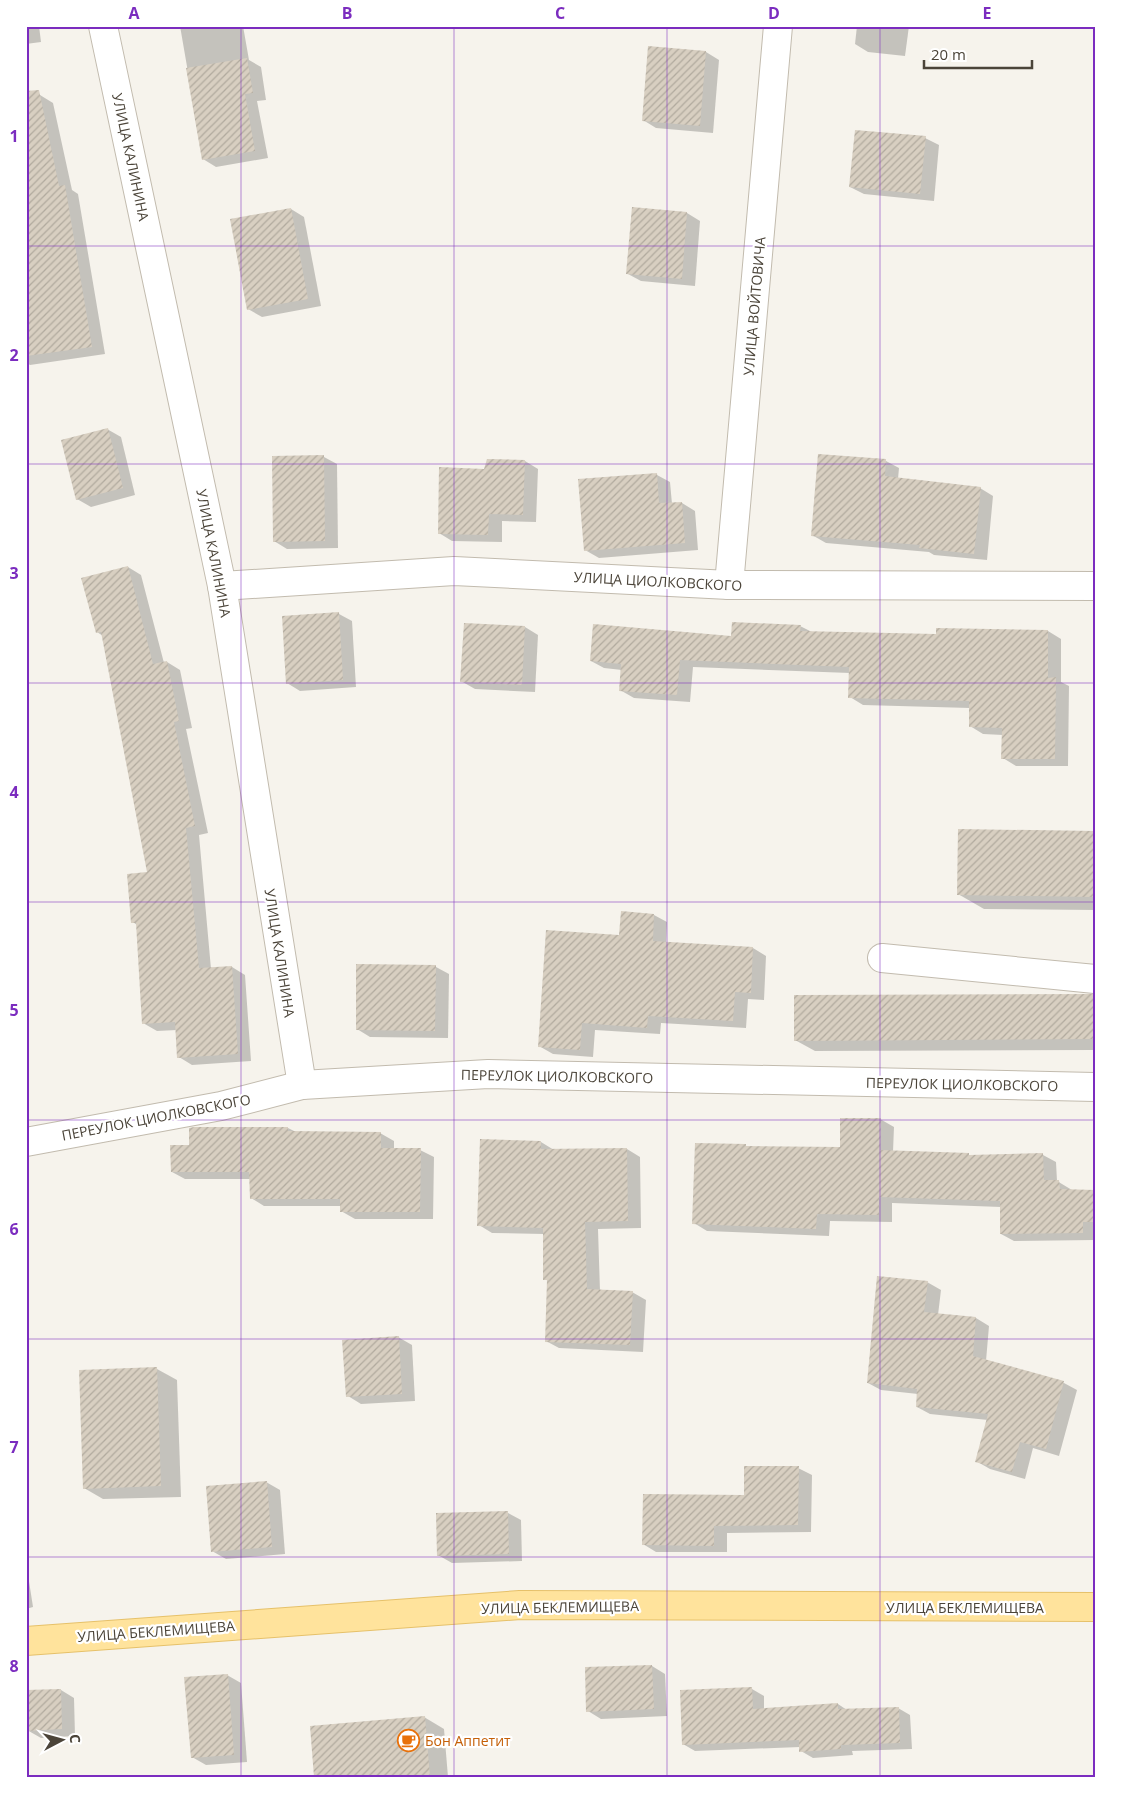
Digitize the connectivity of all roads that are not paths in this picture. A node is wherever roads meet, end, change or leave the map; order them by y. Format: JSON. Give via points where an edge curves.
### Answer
{"nodes":[{"id":1,"x":103,"y":26,"type":"edge"},
{"id":2,"x":778,"y":26,"type":"edge"},
{"id":3,"x":730,"y":585,"type":"junction"},
{"id":4,"x":222,"y":586,"type":"junction"},
{"id":5,"x":1095,"y":586,"type":"edge"},
{"id":6,"x":882,"y":958,"type":"dead end"},
{"id":7,"x":1095,"y":979,"type":"edge"},
{"id":8,"x":302,"y":1085,"type":"junction"},
{"id":9,"x":1095,"y":1087,"type":"edge"},
{"id":10,"x":26,"y":1142,"type":"edge"},
{"id":11,"x":1095,"y":1607,"type":"edge"},
{"id":12,"x":26,"y":1641,"type":"edge"}],
"edges":[{"from":1,"to":4,"type":"street","name":"УЛИЦА КАЛИНИНА"},
{"from":2,"to":3,"type":"street","name":"УЛИЦА ВОЙТОВИЧА"},
{"from":3,"to":4,"type":"street","name":"УЛИЦА ЦИОЛКОВСКОГО","via":[[454,571]]},
{"from":3,"to":5,"type":"street","name":"УЛИЦА ЦИОЛКОВСКОГО"},
{"from":4,"to":8,"type":"street","name":"УЛИЦА КАЛИНИНА"},
{"from":6,"to":7,"type":"street"},
{"from":8,"to":9,"type":"street","name":"ПЕРЕУЛОК ЦИОЛКОВСКОГО","via":[[488,1074]]},
{"from":8,"to":10,"type":"street","name":"ПЕРЕУЛОК ЦИОЛКОВСКОГО","via":[[221,1106]]},
{"from":11,"to":12,"type":"main road","name":"УЛИЦА БЕКЛЕМИЩЕВА","via":[[520,1605]]}]}
